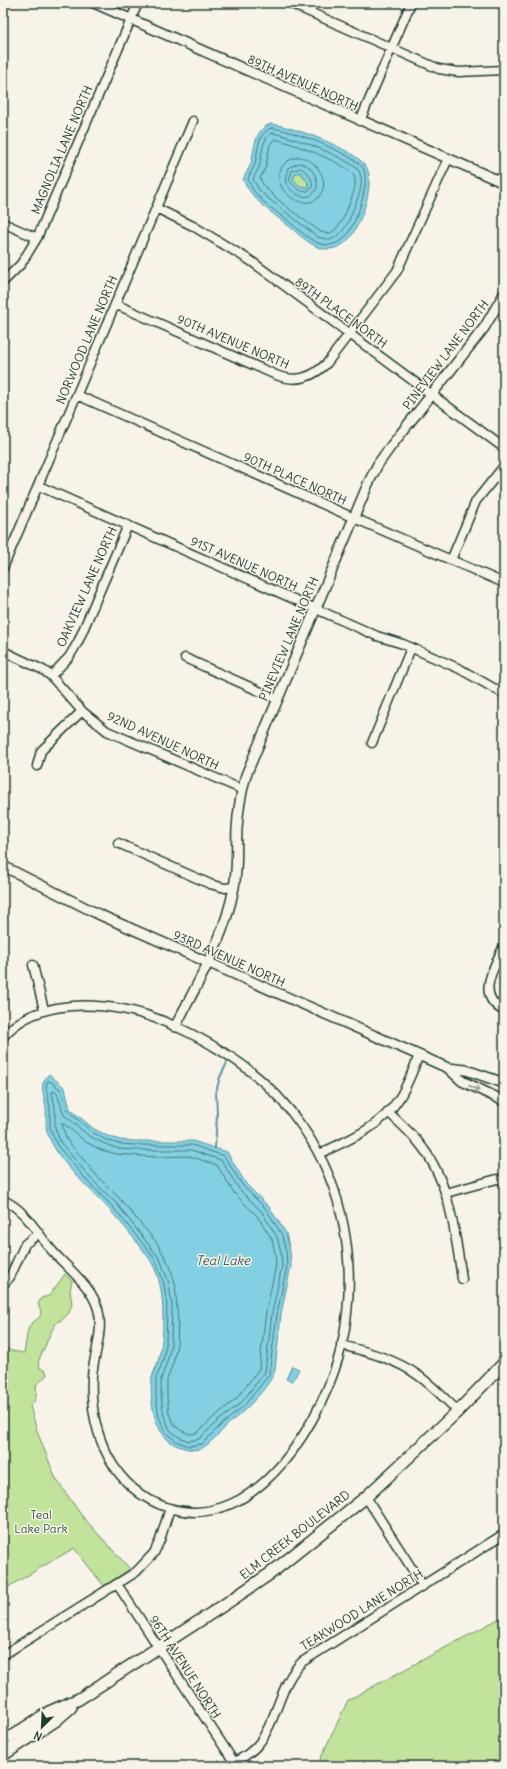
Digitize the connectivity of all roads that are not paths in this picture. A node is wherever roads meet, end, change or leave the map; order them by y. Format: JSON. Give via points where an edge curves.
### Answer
{"nodes":[{"id":1,"x":94,"y":3,"type":"edge"},
{"id":2,"x":138,"y":3,"type":"edge"},
{"id":3,"x":289,"y":3,"type":"edge"},
{"id":4,"x":411,"y":3,"type":"edge"},
{"id":5,"x":131,"y":19,"type":"junction"},
{"id":6,"x":392,"y":49,"type":"junction"},
{"id":7,"x":504,"y":70,"type":"edge"},
{"id":8,"x":193,"y":121,"type":"dead end"},
{"id":9,"x":360,"y":121,"type":"junction"},
{"id":10,"x":448,"y":159,"type":"junction"},
{"id":11,"x":504,"y":183,"type":"edge"},
{"id":12,"x":156,"y":208,"type":"junction"},
{"id":13,"x":3,"y":223,"type":"edge"},
{"id":14,"x":37,"y":238,"type":"junction"},
{"id":15,"x":3,"y":282,"type":"edge"},
{"id":16,"x":504,"y":294,"type":"edge"},
{"id":17,"x":116,"y":304,"type":"junction"},
{"id":18,"x":350,"y":334,"type":"junction"},
{"id":19,"x":432,"y":394,"type":"junction"},
{"id":20,"x":77,"y":395,"type":"junction"},
{"id":21,"x":504,"y":448,"type":"edge"},
{"id":22,"x":504,"y":466,"type":"edge"},
{"id":23,"x":38,"y":486,"type":"junction"},
{"id":24,"x":354,"y":518,"type":"junction"},
{"id":25,"x":128,"y":525,"type":"junction"},
{"id":26,"x":450,"y":560,"type":"junction"},
{"id":27,"x":3,"y":568,"type":"edge"},
{"id":28,"x":504,"y":583,"type":"edge"},
{"id":29,"x":315,"y":609,"type":"junction"},
{"id":30,"x":411,"y":648,"type":"junction"},
{"id":31,"x":3,"y":651,"type":"edge"},
{"id":32,"x":185,"y":658,"type":"dead end"},
{"id":33,"x":50,"y":676,"type":"junction"},
{"id":34,"x":504,"y":694,"type":"edge"},
{"id":35,"x":277,"y":699,"type":"junction"},
{"id":36,"x":82,"y":711,"type":"junction"},
{"id":37,"x":372,"y":743,"type":"dead end"},
{"id":38,"x":37,"y":766,"type":"dead end"},
{"id":39,"x":242,"y":789,"type":"junction"},
{"id":40,"x":118,"y":843,"type":"dead end"},
{"id":41,"x":3,"y":866,"type":"edge"},
{"id":42,"x":234,"y":887,"type":"junction"},
{"id":43,"x":504,"y":945,"type":"edge"},
{"id":44,"x":208,"y":963,"type":"junction"},
{"id":45,"x":33,"y":965,"type":"dead end"},
{"id":46,"x":44,"y":1010,"type":"junction"},
{"id":47,"x":504,"y":1011,"type":"edge"},
{"id":48,"x":175,"y":1027,"type":"junction"},
{"id":49,"x":3,"y":1037,"type":"edge"},
{"id":50,"x":420,"y":1056,"type":"junction"},
{"id":51,"x":448,"y":1068,"type":"junction"},
{"id":52,"x":504,"y":1084,"type":"edge"},
{"id":53,"x":504,"y":1101,"type":"edge"},
{"id":54,"x":388,"y":1112,"type":"junction"},
{"id":55,"x":319,"y":1154,"type":"junction"},
{"id":56,"x":504,"y":1181,"type":"edge"},
{"id":57,"x":446,"y":1193,"type":"junction"},
{"id":58,"x":3,"y":1200,"type":"edge"},
{"id":59,"x":39,"y":1233,"type":"junction"},
{"id":60,"x":462,"y":1279,"type":"dead end"},
{"id":61,"x":3,"y":1285,"type":"edge"},
{"id":62,"x":341,"y":1345,"type":"junction"},
{"id":63,"x":504,"y":1363,"type":"edge"},
{"id":64,"x":458,"y":1411,"type":"junction"},
{"id":65,"x":366,"y":1497,"type":"junction"},
{"id":66,"x":170,"y":1508,"type":"junction"},
{"id":67,"x":504,"y":1534,"type":"edge"},
{"id":68,"x":117,"y":1584,"type":"junction"},
{"id":69,"x":423,"y":1586,"type":"junction"},
{"id":70,"x":158,"y":1648,"type":"junction"},
{"id":71,"x":3,"y":1655,"type":"edge"},
{"id":72,"x":79,"y":1699,"type":"junction"},
{"id":73,"x":3,"y":1742,"type":"edge"},
{"id":74,"x":3,"y":1755,"type":"edge"},
{"id":75,"x":231,"y":1764,"type":"edge"}],
"edges":[{"from":1,"to":5,"type":"street","name":"89TH AVENUE NORTH"},
{"from":2,"to":5,"type":"street","name":"MAGNOLIA LANE NORTH"},
{"from":3,"to":6,"type":"street"},
{"from":4,"to":6,"type":"street"},
{"from":5,"to":9,"type":"street","name":"89TH AVENUE NORTH"},
{"from":5,"to":14,"type":"street","name":"MAGNOLIA LANE NORTH"},
{"from":6,"to":7,"type":"street","via":[[449,71]]},
{"from":6,"to":9,"type":"street"},
{"from":8,"to":12,"type":"street","name":"NORWOOD LANE NORTH"},
{"from":9,"to":10,"type":"street","name":"89TH AVENUE NORTH"},
{"from":10,"to":11,"type":"street","name":"89TH AVENUE NORTH"},
{"from":10,"to":18,"type":"street","via":[[397,271]]},
{"from":12,"to":17,"type":"street","name":"NORWOOD LANE NORTH"},
{"from":12,"to":18,"type":"street","name":"89TH PLACE NORTH","via":[[225,244]]},
{"from":13,"to":14,"type":"street"},
{"from":14,"to":15,"type":"street","name":"MAGNOLIA LANE NORTH","via":[[20,264]]},
{"from":16,"to":19,"type":"street","name":"PINEVIEW LANE NORTH","via":[[484,328]]},
{"from":17,"to":18,"type":"street","name":"90TH AVENUE NORTH","via":[[285,379],[295,380],[313,375],[327,363]]},
{"from":17,"to":20,"type":"street","name":"NORWOOD LANE NORTH"},
{"from":18,"to":19,"type":"street","name":"89TH PLACE NORTH"},
{"from":19,"to":21,"type":"street","name":"89TH PLACE NORTH"},
{"from":19,"to":24,"type":"street","name":"PINEVIEW LANE NORTH","via":[[378,464]]},
{"from":20,"to":23,"type":"street","name":"NORWOOD LANE NORTH"},
{"from":20,"to":24,"type":"street","name":"90TH PLACE NORTH"},
{"from":22,"to":26,"type":"street","via":[[476,501]]},
{"from":23,"to":25,"type":"street","name":"91ST AVENUE NORTH"},
{"from":23,"to":27,"type":"street","name":"NORWOOD LANE NORTH"},
{"from":24,"to":26,"type":"street","name":"90TH PLACE NORTH"},
{"from":24,"to":29,"type":"street","name":"PINEVIEW LANE NORTH"},
{"from":25,"to":29,"type":"street","name":"91ST AVENUE NORTH"},
{"from":25,"to":33,"type":"street","name":"OAKVIEW LANE NORTH","via":[[75,647]]},
{"from":26,"to":28,"type":"street","name":"90TH PLACE NORTH"},
{"from":29,"to":30,"type":"street","name":"91ST AVENUE NORTH"},
{"from":29,"to":35,"type":"street","name":"PINEVIEW LANE NORTH"},
{"from":30,"to":34,"type":"street","name":"91ST AVENUE NORTH","via":[[460,669]]},
{"from":30,"to":37,"type":"street"},
{"from":31,"to":33,"type":"street","name":"92ND AVENUE NORTH","via":[[36,666]]},
{"from":32,"to":35,"type":"street"},
{"from":33,"to":36,"type":"street","name":"92ND AVENUE NORTH"},
{"from":35,"to":39,"type":"street","name":"PINEVIEW LANE NORTH"},
{"from":36,"to":38,"type":"street","via":[[41,751]]},
{"from":36,"to":39,"type":"street","name":"92ND AVENUE NORTH","via":[[107,730]]},
{"from":39,"to":42,"type":"street","name":"PINEVIEW LANE NORTH","via":[[238,810]]},
{"from":40,"to":42,"type":"street","via":[[210,884],[225,888]]},
{"from":41,"to":44,"type":"street","name":"93RD AVENUE NORTH","via":[[98,914]]},
{"from":42,"to":44,"type":"street","name":"PINEVIEW LANE NORTH","via":[[222,931]]},
{"from":43,"to":47,"type":"street","via":[[491,976],[488,991],[491,1000]]},
{"from":44,"to":48,"type":"street","name":"PINEVIEW LANE NORTH"},
{"from":44,"to":50,"type":"street","name":"93RD AVENUE NORTH"},
{"from":45,"to":46,"type":"street"},
{"from":46,"to":48,"type":"street","via":[[82,1006],[111,1007],[145,1015]]},
{"from":46,"to":49,"type":"street","via":[[28,1016]]},
{"from":48,"to":55,"type":"street","via":[[248,1068],[295,1116]]},
{"from":50,"to":51,"type":"street","name":"93RD AVENUE NORTH"},
{"from":50,"to":54,"type":"street","via":[[398,1101]]},
{"from":51,"to":52,"type":"street","name":"93RD AVENUE NORTH","via":[[466,1070]]},
{"from":51,"to":53,"type":"street","name":"93RD AVENUE NORTH","one_way":true,"via":[[462,1081]]},
{"from":54,"to":55,"type":"street","via":[[378,1123],[364,1132]]},
{"from":54,"to":57,"type":"street","via":[[420,1143]]},
{"from":55,"to":62,"type":"street","via":[[338,1201],[348,1258],[349,1287]]},
{"from":56,"to":57,"type":"street","via":[[497,1179]]},
{"from":57,"to":60,"type":"street"},
{"from":58,"to":59,"type":"street","via":[[20,1210]]},
{"from":59,"to":61,"type":"street","via":[[25,1244],[10,1277]]},
{"from":59,"to":66,"type":"street","via":[[57,1257],[90,1292],[99,1312],[92,1396],[94,1418],[106,1455],[114,1469],[139,1493]]},
{"from":62,"to":64,"type":"street","via":[[402,1365],[419,1375]]},
{"from":62,"to":66,"type":"street","via":[[328,1386],[312,1421],[284,1461],[259,1488],[224,1506],[197,1511]]},
{"from":63,"to":64,"type":"main road","name":"ELM CREEK BOULEVARD"},
{"from":64,"to":65,"type":"main road","name":"ELM CREEK BOULEVARD"},
{"from":65,"to":69,"type":"street"},
{"from":65,"to":70,"type":"main road","name":"ELM CREEK BOULEVARD","via":[[271,1573]]},
{"from":66,"to":68,"type":"street","via":[[154,1552],[136,1572]]},
{"from":67,"to":69,"type":"street","name":"TEAKWOOD LANE NORTH"},
{"from":68,"to":70,"type":"street","name":"96TH AVENUE NORTH"},
{"from":68,"to":71,"type":"street"},
{"from":69,"to":75,"type":"street","name":"TEAKWOOD LANE NORTH","via":[[297,1667],[261,1740],[253,1750]]},
{"from":70,"to":72,"type":"main road","name":"ELM CREEK BOULEVARD"},
{"from":70,"to":75,"type":"street","name":"96TH AVENUE NORTH"},
{"from":72,"to":73,"type":"main road","name":"ELM CREEK BOULEVARD","via":[[49,1712]]},
{"from":72,"to":74,"type":"main road","name":"ELM CREEK BOULEVARD","via":[[55,1721]]}]}
